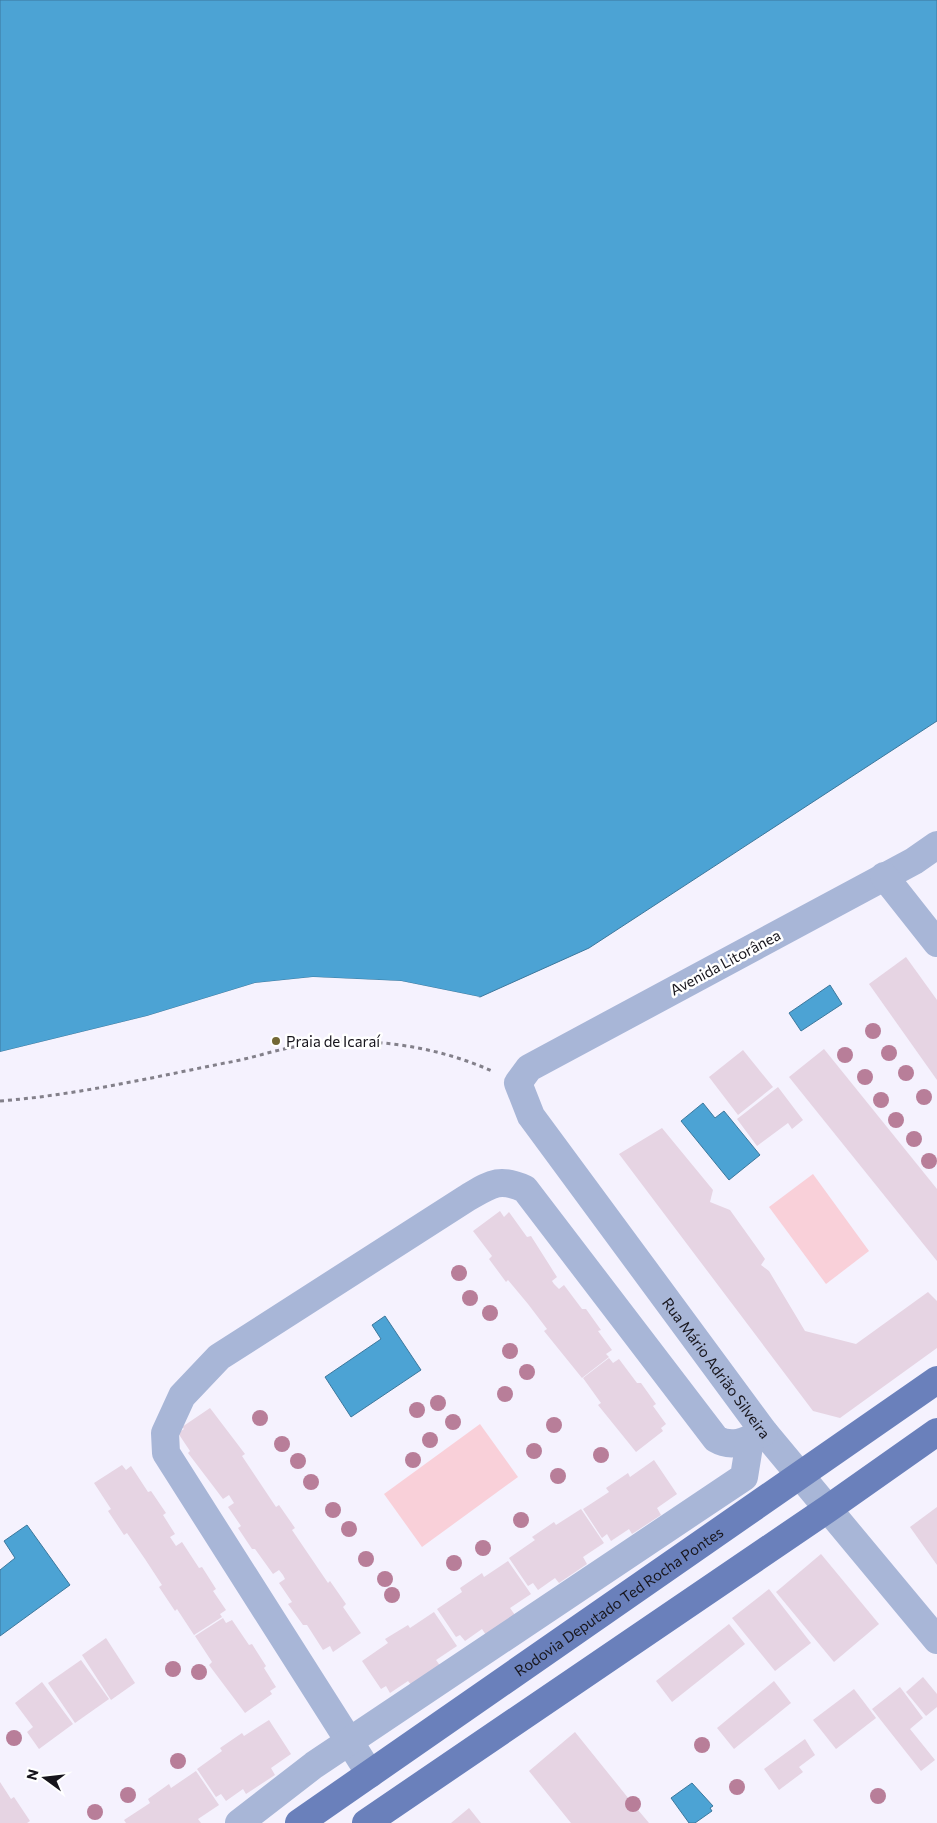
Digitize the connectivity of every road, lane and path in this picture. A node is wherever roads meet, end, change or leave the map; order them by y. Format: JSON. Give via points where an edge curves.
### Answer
{"nodes":[{"id":1,"x":937,"y":845,"type":"edge"},
{"id":2,"x":884,"y":876,"type":"junction"},
{"id":3,"x":937,"y":943,"type":"edge"},
{"id":4,"x":518,"y":1083,"type":"junction"},
{"id":5,"x":0,"y":1101,"type":"edge"},
{"id":6,"x":937,"y":1380,"type":"edge"},
{"id":7,"x":937,"y":1432,"type":"edge"},
{"id":8,"x":757,"y":1436,"type":"junction"},
{"id":9,"x":799,"y":1475,"type":"junction"},
{"id":10,"x":829,"y":1508,"type":"junction"},
{"id":11,"x":937,"y":1640,"type":"edge"},
{"id":12,"x":348,"y":1743,"type":"junction"},
{"id":13,"x":370,"y":1774,"type":"junction"},
{"id":14,"x":239,"y":1823,"type":"edge"},
{"id":15,"x":299,"y":1823,"type":"edge"},
{"id":16,"x":366,"y":1823,"type":"edge"}],
"edges":[{"from":1,"to":2,"type":"street","name":"Avenida Litorânea"},
{"from":2,"to":3,"type":"street"},
{"from":2,"to":4,"type":"street","name":"Avenida Litorânea","via":[[529,1068]]},
{"from":4,"to":5,"type":"path","via":[[482,1066],[444,1054],[406,1046],[333,1042],[300,1045],[56,1096]]},
{"from":4,"to":8,"type":"street","name":"Rua Mário Adrião Silveira","via":[[531,1116]]},
{"from":6,"to":9,"type":"main road","name":"Rodovia Deputado Ted Rocha Pontes"},
{"from":7,"to":10,"type":"main road"},
{"from":8,"to":9,"type":"street","name":"Rua Mário Adrião Silveira"},
{"from":8,"to":12,"type":"street","via":[[744,1477]]},
{"from":8,"to":12,"type":"street","via":[[728,1445],[711,1434],[525,1189],[511,1183],[494,1182],[467,1198],[219,1357],[182,1396],[165,1433],[166,1454]]},
{"from":9,"to":10,"type":"street","name":"Rua Mário Adrião Silveira"},
{"from":9,"to":13,"type":"main road","name":"Rodovia Deputado Ted Rocha Pontes"},
{"from":10,"to":11,"type":"street","name":"Rua Mário Adrião Silveira"},
{"from":10,"to":16,"type":"main road"},
{"from":12,"to":13,"type":"street"},
{"from":12,"to":14,"type":"street"},
{"from":13,"to":15,"type":"main road","name":"Rodovia Deputado Ted Rocha Pontes"}]}
